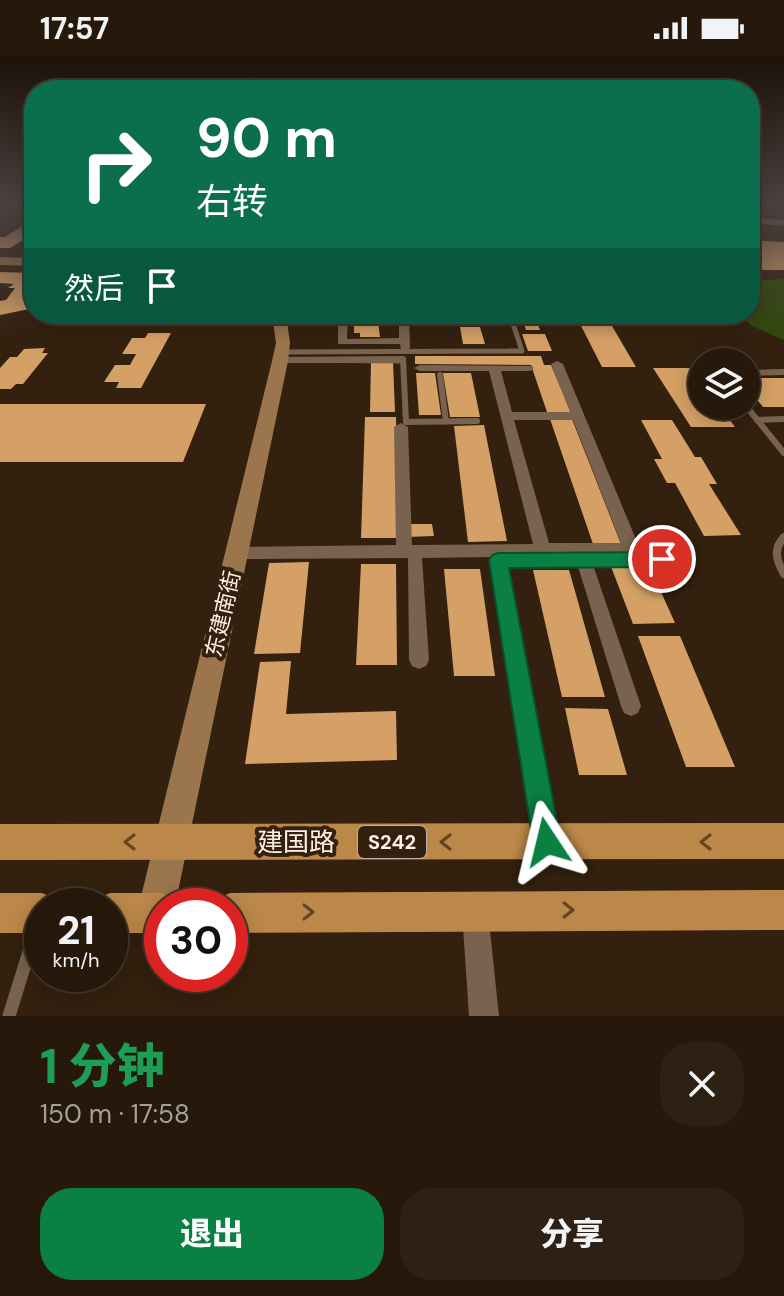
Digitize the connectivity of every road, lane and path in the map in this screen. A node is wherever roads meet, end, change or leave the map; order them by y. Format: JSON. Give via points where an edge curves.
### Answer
{"nodes":[{"id":1,"x":0,"y":261,"type":"edge"},
{"id":2,"x":24,"y":262,"type":"edge"},
{"id":3,"x":280,"y":324,"type":"edge"},
{"id":4,"x":343,"y":324,"type":"edge"},
{"id":5,"x":404,"y":324,"type":"edge"},
{"id":6,"x":513,"y":324,"type":"edge"},
{"id":7,"x":405,"y":346,"type":"junction"},
{"id":8,"x":281,"y":356,"type":"junction"},
{"id":9,"x":557,"y":364,"type":"dead end"},
{"id":10,"x":420,"y":368,"type":"dead end"},
{"id":11,"x":494,"y":368,"type":"junction"},
{"id":12,"x":529,"y":368,"type":"dead end"},
{"id":13,"x":784,"y":372,"type":"edge"},
{"id":14,"x":760,"y":373,"type":"edge"},
{"id":15,"x":440,"y":375,"type":"dead end"},
{"id":16,"x":507,"y":416,"type":"junction"},
{"id":17,"x":578,"y":416,"type":"junction"},
{"id":18,"x":784,"y":419,"type":"edge"},
{"id":19,"x":757,"y":420,"type":"edge"},
{"id":20,"x":760,"y":420,"type":"edge"},
{"id":21,"x":477,"y":421,"type":"dead end"},
{"id":22,"x":446,"y":422,"type":"junction"},
{"id":23,"x":401,"y":427,"type":"dead end"},
{"id":24,"x":784,"y":453,"type":"edge"},
{"id":25,"x":784,"y":537,"type":"edge"},
{"id":26,"x":543,"y":550,"type":"junction"},
{"id":27,"x":237,"y":553,"type":"junction"},
{"id":28,"x":410,"y":556,"type":"junction"},
{"id":29,"x":662,"y":559,"type":"dead end"},
{"id":30,"x":498,"y":560,"type":"junction"},
{"id":31,"x":584,"y":560,"type":"junction"},
{"id":32,"x":317,"y":561,"type":"dead end"},
{"id":33,"x":784,"y":574,"type":"edge"},
{"id":34,"x":419,"y":660,"type":"dead end"},
{"id":35,"x":631,"y":706,"type":"dead end"},
{"id":36,"x":784,"y":841,"type":"edge"},
{"id":37,"x":0,"y":842,"type":"edge"},
{"id":38,"x":171,"y":842,"type":"junction"},
{"id":39,"x":547,"y":842,"type":"junction"},
{"id":40,"x":163,"y":888,"type":"edge"},
{"id":41,"x":784,"y":910,"type":"edge"},
{"id":42,"x":475,"y":911,"type":"junction"},
{"id":43,"x":0,"y":913,"type":"edge"},
{"id":44,"x":24,"y":913,"type":"edge"},
{"id":45,"x":248,"y":913,"type":"edge"},
{"id":46,"x":24,"y":968,"type":"edge"},
{"id":47,"x":9,"y":1016,"type":"edge"},
{"id":48,"x":484,"y":1016,"type":"edge"}],
"edges":[{"from":1,"to":2,"type":"street"},
{"from":3,"to":8,"type":"street","name":"东建南街"},
{"from":4,"to":7,"type":"street","via":[[342,342]]},
{"from":5,"to":7,"type":"street"},
{"from":6,"to":7,"type":"lane","via":[[522,351]]},
{"from":7,"to":8,"type":"lane"},
{"from":8,"to":22,"type":"lane","via":[[403,359],[406,422]]},
{"from":8,"to":27,"type":"street","name":"东建南街"},
{"from":9,"to":17,"type":"street"},
{"from":10,"to":11,"type":"street"},
{"from":11,"to":12,"type":"street"},
{"from":11,"to":16,"type":"street"},
{"from":13,"to":14,"type":"lane"},
{"from":15,"to":22,"type":"lane"},
{"from":16,"to":17,"type":"street"},
{"from":16,"to":26,"type":"street"},
{"from":17,"to":26,"type":"street","via":[[632,549]]},
{"from":18,"to":20,"type":"lane"},
{"from":19,"to":24,"type":"lane"},
{"from":21,"to":22,"type":"lane"},
{"from":23,"to":28,"type":"street"},
{"from":25,"to":33,"type":"lane","via":[[774,554]]},
{"from":26,"to":28,"type":"street"},
{"from":27,"to":28,"type":"street"},
{"from":27,"to":38,"type":"street","name":"东建南街"},
{"from":28,"to":30,"type":"street"},
{"from":28,"to":32,"type":"street"},
{"from":28,"to":34,"type":"street"},
{"from":29,"to":31,"type":"street"},
{"from":30,"to":31,"type":"street"},
{"from":30,"to":39,"type":"street"},
{"from":31,"to":35,"type":"street"},
{"from":36,"to":39,"type":"main road","name":"建国路","number":"S242","one_way":true},
{"from":38,"to":37,"type":"main road","name":"建国路","number":"S242","one_way":true},
{"from":39,"to":38,"type":"main road","name":"建国路","number":"S242","one_way":true},
{"from":38,"to":40,"type":"street","name":"东建南街"},
{"from":42,"to":41,"type":"main road","one_way":true},
{"from":45,"to":42,"type":"main road","one_way":true},
{"from":42,"to":48,"type":"street"},
{"from":43,"to":44,"type":"main road"},
{"from":46,"to":47,"type":"lane"}]}
